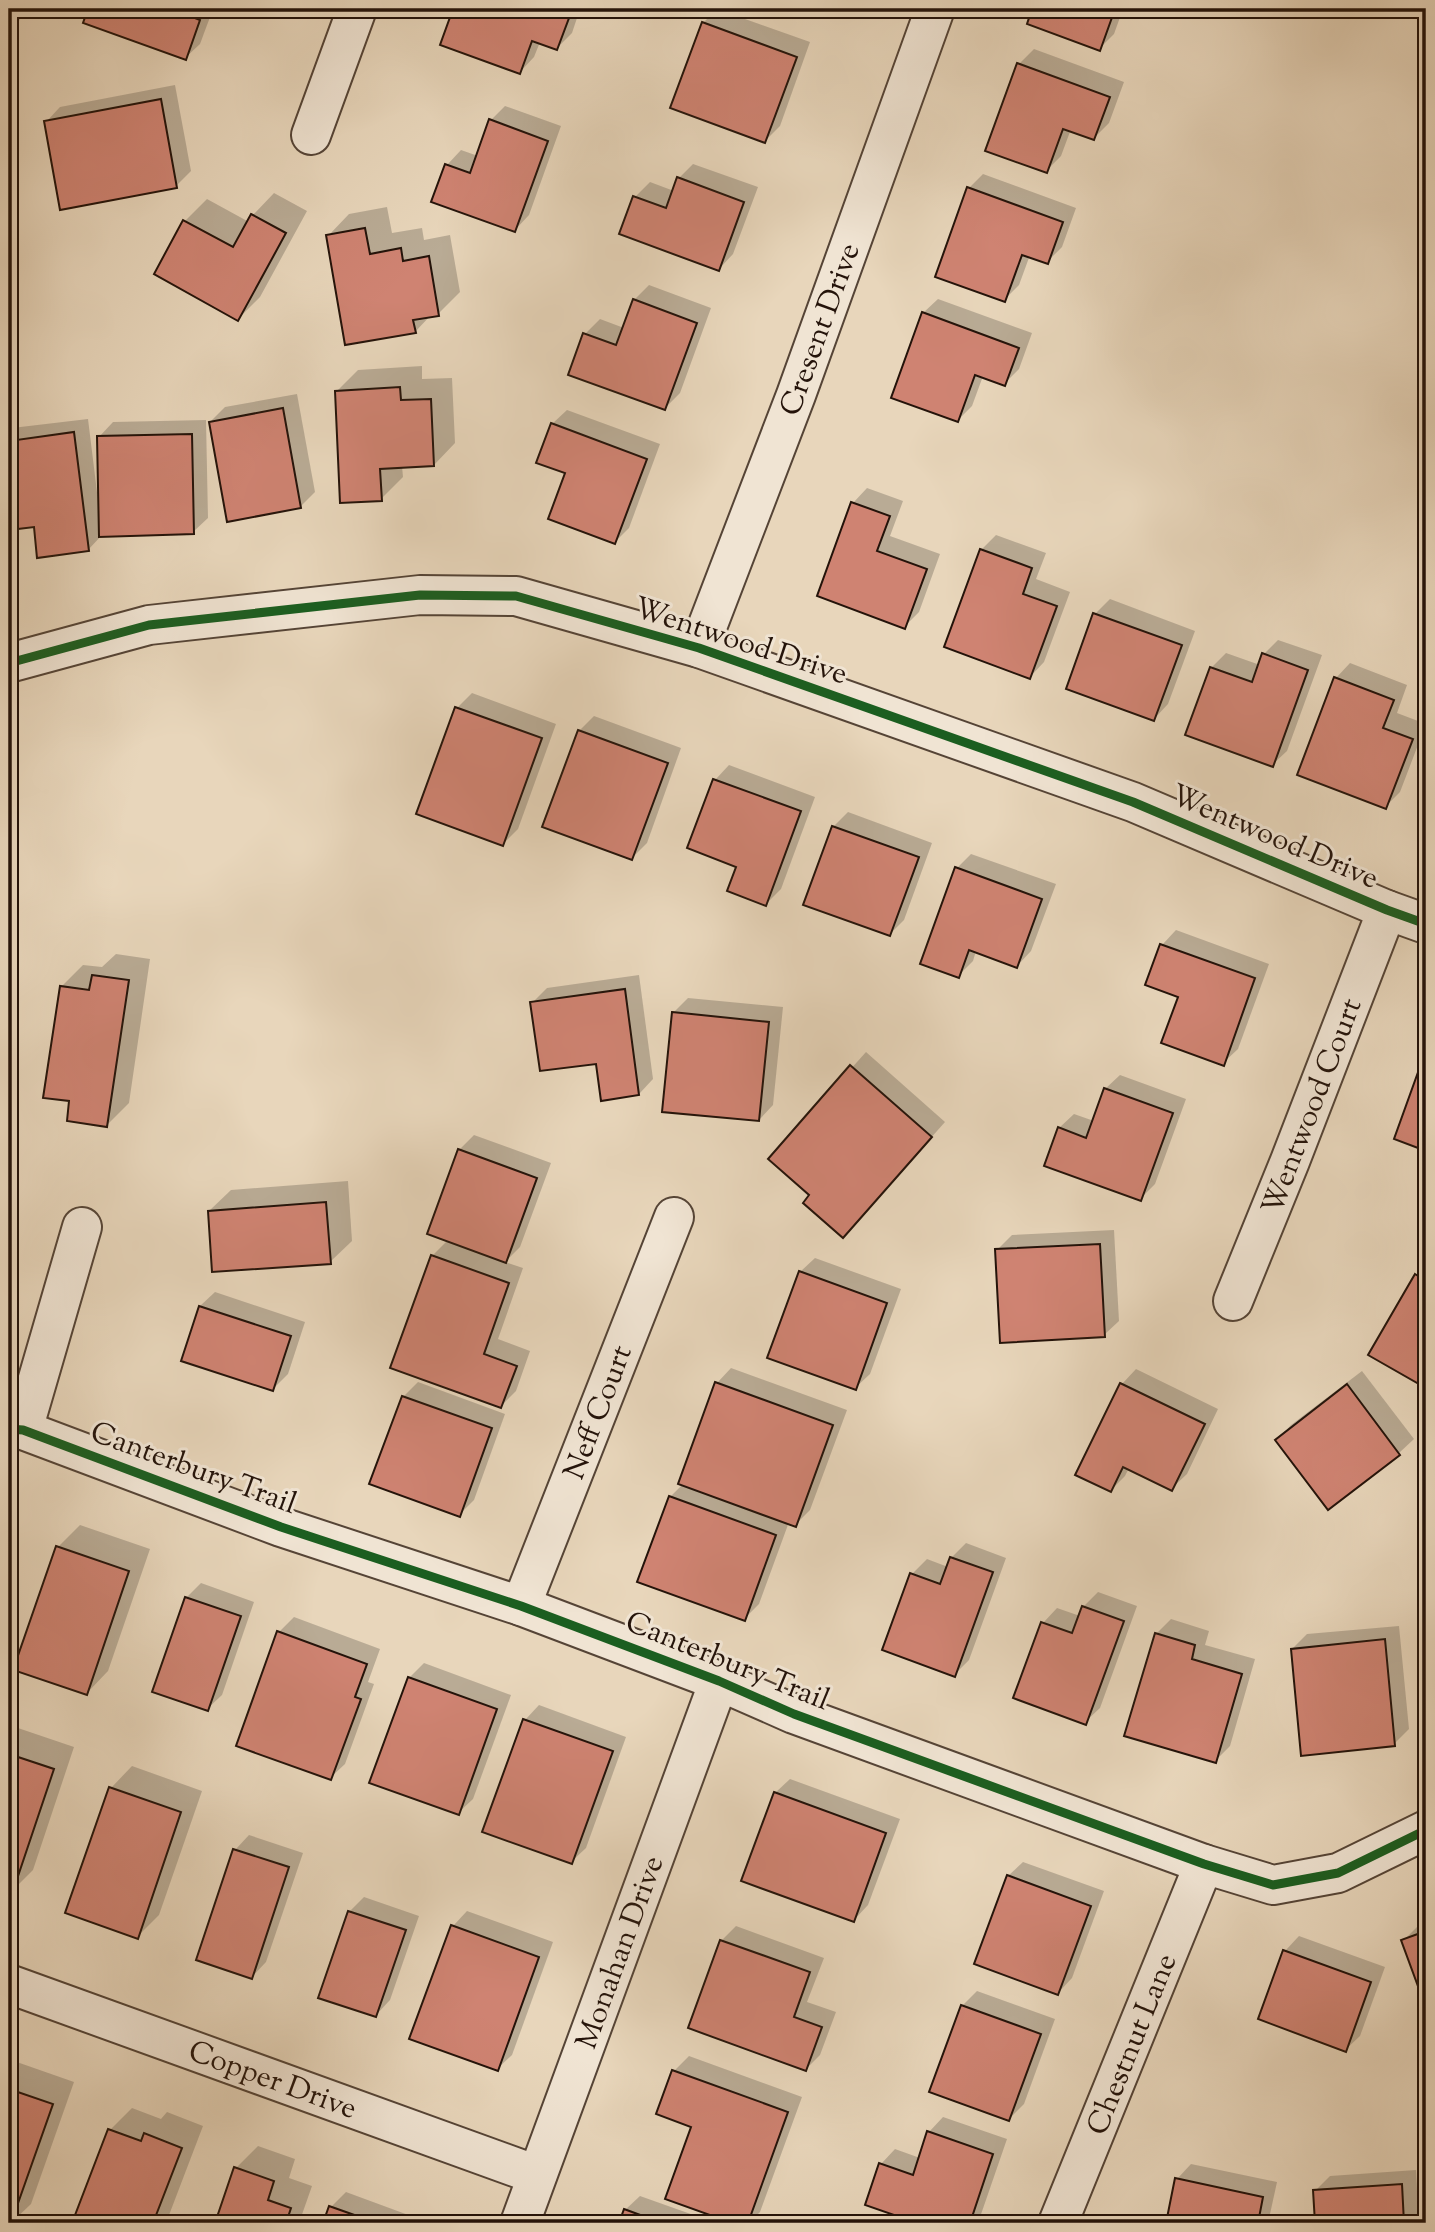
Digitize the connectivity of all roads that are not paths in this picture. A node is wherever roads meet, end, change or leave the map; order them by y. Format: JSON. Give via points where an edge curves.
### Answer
{"nodes":[{"id":1,"x":358,"y":9,"type":"edge"},
{"id":2,"x":935,"y":9,"type":"edge"},
{"id":3,"x":311,"y":135,"type":"dead end"},
{"id":4,"x":699,"y":648,"type":"junction"},
{"id":5,"x":9,"y":663,"type":"edge"},
{"id":6,"x":1387,"y":910,"type":"junction"},
{"id":7,"x":1426,"y":924,"type":"edge"},
{"id":8,"x":674,"y":1217,"type":"dead end"},
{"id":9,"x":82,"y":1227,"type":"dead end"},
{"id":10,"x":1233,"y":1301,"type":"dead end"},
{"id":11,"x":16,"y":1429,"type":"edge"},
{"id":12,"x":521,"y":1606,"type":"junction"},
{"id":13,"x":719,"y":1681,"type":"junction"},
{"id":14,"x":1426,"y":1830,"type":"edge"},
{"id":15,"x":1204,"y":1864,"type":"junction"},
{"id":16,"x":9,"y":1984,"type":"edge"},
{"id":17,"x":537,"y":2175,"type":"junction"},
{"id":18,"x":520,"y":2223,"type":"edge"},
{"id":19,"x":1058,"y":2223,"type":"edge"}],
"edges":[{"from":1,"to":3,"type":"street"},
{"from":2,"to":4,"type":"street","name":"Cresent Drive"},
{"from":4,"to":5,"type":"street","name":"Wentwood Drive","via":[[516,596],[420,595],[149,625]]},
{"from":4,"to":6,"type":"street","name":"Wentwood Drive","via":[[1133,802]]},
{"from":6,"to":7,"type":"street","name":"Wentwood Drive"},
{"from":6,"to":10,"type":"street","name":"Wentwood Court"},
{"from":8,"to":12,"type":"street","name":"Neff Court"},
{"from":9,"to":11,"type":"street"},
{"from":11,"to":12,"type":"street","name":"Canterbury Trail","via":[[281,1527]]},
{"from":12,"to":13,"type":"street","name":"Canterbury Trail"},
{"from":13,"to":15,"type":"street","name":"Canterbury Trail","via":[[794,1714]]},
{"from":13,"to":17,"type":"street","name":"Monahan Drive"},
{"from":14,"to":15,"type":"street","name":"Canterbury Trail","via":[[1338,1873],[1273,1885]]},
{"from":15,"to":19,"type":"street","name":"Chestnut Lane"},
{"from":16,"to":17,"type":"street","name":"Copper Drive"},
{"from":17,"to":18,"type":"street","name":"Monahan Drive"}]}
